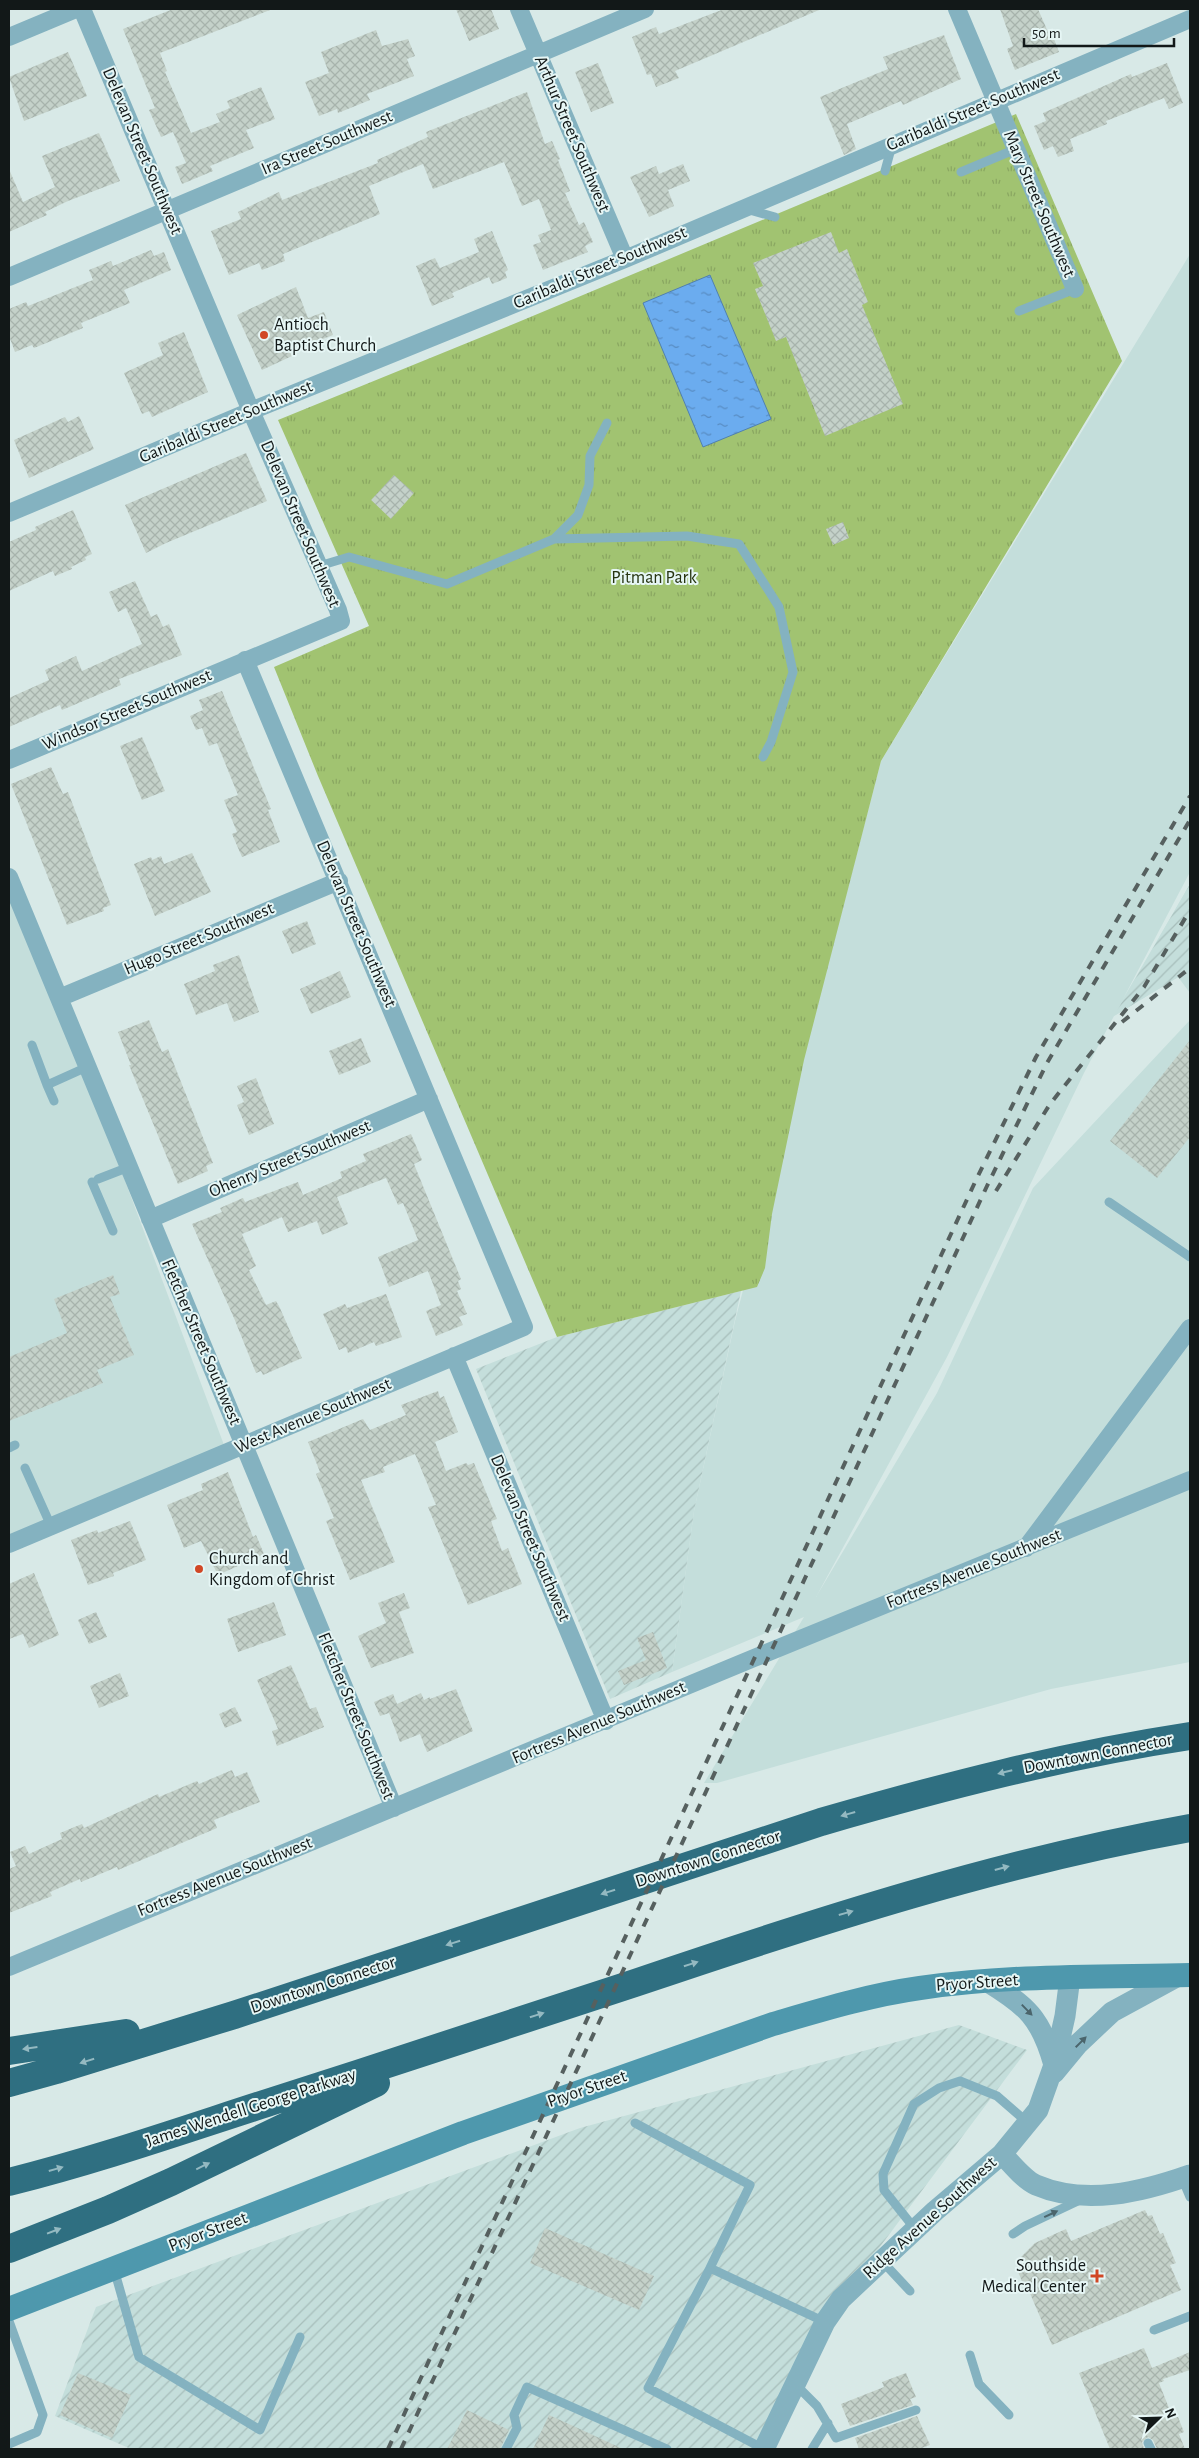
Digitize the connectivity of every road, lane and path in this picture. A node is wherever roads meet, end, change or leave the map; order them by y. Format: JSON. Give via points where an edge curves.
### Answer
{"nodes":[{"id":1,"x":76,"y":9,"type":"edge"},
{"id":2,"x":82,"y":9,"type":"edge"},
{"id":3,"x":519,"y":9,"type":"edge"},
{"id":4,"x":645,"y":9,"type":"edge"},
{"id":5,"x":957,"y":9,"type":"edge"},
{"id":6,"x":1190,"y":19,"type":"edge"},
{"id":7,"x":9,"y":37,"type":"edge"},
{"id":8,"x":538,"y":54,"type":"junction"},
{"id":9,"x":995,"y":100,"type":"junction"},
{"id":10,"x":892,"y":144,"type":"junction"},
{"id":11,"x":1016,"y":149,"type":"junction"},
{"id":12,"x":885,"y":171,"type":"dead end"},
{"id":13,"x":961,"y":172,"type":"dead end"},
{"id":14,"x":744,"y":208,"type":"junction"},
{"id":15,"x":167,"y":210,"type":"junction"},
{"id":16,"x":776,"y":217,"type":"dead end"},
{"id":17,"x":625,"y":259,"type":"junction"},
{"id":18,"x":9,"y":277,"type":"edge"},
{"id":19,"x":1075,"y":289,"type":"joint"},
{"id":20,"x":1019,"y":311,"type":"dead end"},
{"id":21,"x":251,"y":411,"type":"junction"},
{"id":22,"x":607,"y":423,"type":"dead end"},
{"id":23,"x":9,"y":513,"type":"edge"},
{"id":24,"x":554,"y":539,"type":"junction"},
{"id":25,"x":319,"y":566,"type":"junction"},
{"id":26,"x":245,"y":660,"type":"junction"},
{"id":27,"x":763,"y":757,"type":"dead end"},
{"id":28,"x":9,"y":760,"type":"edge"},
{"id":29,"x":9,"y":877,"type":"edge"},
{"id":30,"x":338,"y":881,"type":"junction"},
{"id":31,"x":59,"y":998,"type":"junction"},
{"id":32,"x":32,"y":1044,"type":"dead end"},
{"id":33,"x":87,"y":1067,"type":"junction"},
{"id":34,"x":47,"y":1085,"type":"junction"},
{"id":35,"x":429,"y":1099,"type":"junction"},
{"id":36,"x":54,"y":1101,"type":"dead end"},
{"id":37,"x":129,"y":1166,"type":"junction"},
{"id":38,"x":1109,"y":1202,"type":"dead end"},
{"id":39,"x":150,"y":1219,"type":"junction"},
{"id":40,"x":113,"y":1230,"type":"dead end"},
{"id":41,"x":485,"y":1233,"type":"joint"},
{"id":42,"x":1190,"y":1257,"type":"edge"},
{"id":43,"x":1190,"y":1328,"type":"edge"},
{"id":44,"x":454,"y":1356,"type":"junction"},
{"id":45,"x":244,"y":1445,"type":"junction"},
{"id":46,"x":25,"y":1468,"type":"dead end"},
{"id":47,"x":1190,"y":1480,"type":"edge"},
{"id":48,"x":51,"y":1526,"type":"junction"},
{"id":49,"x":9,"y":1544,"type":"edge"},
{"id":50,"x":1025,"y":1548,"type":"junction"},
{"id":51,"x":606,"y":1721,"type":"junction"},
{"id":52,"x":1190,"y":1736,"type":"edge"},
{"id":53,"x":394,"y":1808,"type":"junction"},
{"id":54,"x":1190,"y":1828,"type":"edge"},
{"id":55,"x":9,"y":1966,"type":"edge"},
{"id":56,"x":1185,"y":1975,"type":"edge"},
{"id":57,"x":1070,"y":1977,"type":"junction"},
{"id":58,"x":988,"y":1982,"type":"junction"},
{"id":59,"x":234,"y":2015,"type":"junction"},
{"id":60,"x":491,"y":2031,"type":"junction"},
{"id":61,"x":9,"y":2051,"type":"edge"},
{"id":62,"x":1051,"y":2072,"type":"junction"},
{"id":63,"x":9,"y":2083,"type":"edge"},
{"id":64,"x":635,"y":2124,"type":"dead end"},
{"id":65,"x":1028,"y":2124,"type":"junction"},
{"id":66,"x":1002,"y":2154,"type":"junction"},
{"id":67,"x":9,"y":2182,"type":"edge"},
{"id":68,"x":1187,"y":2183,"type":"edge"},
{"id":69,"x":1090,"y":2195,"type":"junction"},
{"id":70,"x":915,"y":2229,"type":"junction"},
{"id":71,"x":1013,"y":2234,"type":"dead end"},
{"id":72,"x":9,"y":2249,"type":"edge"},
{"id":73,"x":882,"y":2261,"type":"junction"},
{"id":74,"x":114,"y":2268,"type":"junction"},
{"id":75,"x":710,"y":2268,"type":"junction"},
{"id":76,"x":910,"y":2291,"type":"dead end"},
{"id":77,"x":9,"y":2309,"type":"edge"},
{"id":78,"x":1190,"y":2316,"type":"edge"},
{"id":79,"x":9,"y":2321,"type":"edge"},
{"id":80,"x":825,"y":2322,"type":"junction"},
{"id":81,"x":1154,"y":2330,"type":"dead end"},
{"id":82,"x":300,"y":2337,"type":"dead end"},
{"id":83,"x":970,"y":2355,"type":"dead end"},
{"id":84,"x":795,"y":2384,"type":"junction"},
{"id":85,"x":916,"y":2410,"type":"dead end"},
{"id":86,"x":1009,"y":2415,"type":"dead end"},
{"id":87,"x":828,"y":2423,"type":"junction"},
{"id":88,"x":9,"y":2444,"type":"edge"},
{"id":89,"x":506,"y":2449,"type":"edge"},
{"id":90,"x":667,"y":2449,"type":"edge"},
{"id":91,"x":764,"y":2449,"type":"edge"},
{"id":92,"x":812,"y":2449,"type":"edge"}],
"edges":[{"from":1,"to":7,"type":"street"},
{"from":2,"to":15,"type":"street","name":"Delevan Street Southwest"},
{"from":3,"to":8,"type":"street","name":"Arthur Street Southwest"},
{"from":4,"to":8,"type":"street","name":"Ira Street Southwest"},
{"from":5,"to":9,"type":"street","name":"Mary Street Southwest"},
{"from":6,"to":9,"type":"street","name":"Garibaldi Street Southwest"},
{"from":8,"to":15,"type":"street","name":"Ira Street Southwest"},
{"from":8,"to":17,"type":"street","name":"Arthur Street Southwest"},
{"from":9,"to":10,"type":"street","name":"Garibaldi Street Southwest"},
{"from":9,"to":11,"type":"street","name":"Mary Street Southwest"},
{"from":10,"to":12,"type":"lane"},
{"from":10,"to":14,"type":"street","name":"Garibaldi Street Southwest"},
{"from":11,"to":13,"type":"lane"},
{"from":11,"to":19,"type":"street","name":"Mary Street Southwest"},
{"from":14,"to":16,"type":"lane"},
{"from":14,"to":17,"type":"street","name":"Garibaldi Street Southwest"},
{"from":15,"to":18,"type":"street","name":"Ira Street Southwest"},
{"from":15,"to":21,"type":"street","name":"Delevan Street Southwest"},
{"from":17,"to":21,"type":"street","name":"Garibaldi Street Southwest"},
{"from":19,"to":20,"type":"lane"},
{"from":21,"to":23,"type":"street","name":"Garibaldi Street Southwest"},
{"from":21,"to":25,"type":"street","name":"Delevan Street Southwest"},
{"from":22,"to":24,"type":"lane","via":[[590,456],[589,485],[578,515]]},
{"from":24,"to":25,"type":"lane","via":[[447,584],[349,557]]},
{"from":24,"to":27,"type":"lane","via":[[687,536],[739,544],[779,607],[792,672],[771,742]]},
{"from":25,"to":26,"type":"street","name":"Delevan Street Southwest","via":[[341,621]]},
{"from":26,"to":28,"type":"street","name":"Windsor Street Southwest"},
{"from":26,"to":30,"type":"street","name":"Delevan Street Southwest"},
{"from":29,"to":31,"type":"street","name":"Fletcher Street Southwest"},
{"from":30,"to":31,"type":"street","name":"Hugo Street Southwest"},
{"from":30,"to":35,"type":"street","name":"Delevan Street Southwest"},
{"from":31,"to":33,"type":"street","name":"Fletcher Street Southwest"},
{"from":32,"to":34,"type":"lane"},
{"from":33,"to":34,"type":"lane"},
{"from":33,"to":37,"type":"street","name":"Fletcher Street Southwest"},
{"from":34,"to":36,"type":"lane"},
{"from":35,"to":39,"type":"street","name":"Ohenry Street Southwest"},
{"from":35,"to":41,"type":"street","name":"Delevan Street Southwest"},
{"from":37,"to":39,"type":"street","name":"Fletcher Street Southwest"},
{"from":37,"to":40,"type":"lane","via":[[95,1180]]},
{"from":38,"to":42,"type":"lane"},
{"from":39,"to":45,"type":"street","name":"Fletcher Street Southwest"},
{"from":41,"to":44,"type":"street","name":"West Avenue Southwest","via":[[524,1327]]},
{"from":43,"to":50,"type":"street"},
{"from":44,"to":45,"type":"street","name":"West Avenue Southwest"},
{"from":44,"to":51,"type":"street","name":"Delevan Street Southwest"},
{"from":45,"to":48,"type":"street","name":"West Avenue Southwest"},
{"from":45,"to":53,"type":"street","name":"Fletcher Street Southwest"},
{"from":46,"to":48,"type":"lane"},
{"from":47,"to":50,"type":"street","name":"Fortress Avenue Southwest"},
{"from":48,"to":49,"type":"street","name":"West Avenue Southwest"},
{"from":50,"to":51,"type":"street","name":"Fortress Avenue Southwest"},
{"from":51,"to":53,"type":"street","name":"Fortress Avenue Southwest"},
{"from":52,"to":59,"type":"highway","name":"Downtown Connector","one_way":true,"via":[[1076,1756],[820,1822]]},
{"from":53,"to":55,"type":"street","name":"Fortress Avenue Southwest"},
{"from":60,"to":54,"type":"highway","one_way":true,"via":[[933,1887],[1117,1841]]},
{"from":56,"to":57,"type":"main road","name":"Pryor Street"},
{"from":62,"to":56,"type":"street","one_way":true,"via":[[1112,2012]]},
{"from":57,"to":58,"type":"main road","name":"Pryor Street"},
{"from":57,"to":62,"type":"street","name":"Ridge Avenue Southwest","via":[[1065,2016]]},
{"from":58,"to":62,"type":"street","one_way":true,"via":[[1017,2000],[1037,2020],[1048,2044]]},
{"from":58,"to":74,"type":"main road","name":"Pryor Street","via":[[920,1988],[872,1997],[773,2024],[464,2133]]},
{"from":59,"to":61,"type":"highway","one_way":true},
{"from":59,"to":63,"type":"highway","one_way":true},
{"from":67,"to":60,"type":"highway","name":"James Wendell George Parkway","one_way":true,"via":[[132,2147]]},
{"from":72,"to":60,"type":"highway","one_way":true,"via":[[171,2182],[417,2063]]},
{"from":62,"to":65,"type":"street","name":"Ridge Avenue Southwest","via":[[1038,2110]]},
{"from":64,"to":75,"type":"lane","via":[[750,2185]]},
{"from":65,"to":66,"type":"street","name":"Ridge Avenue Southwest"},
{"from":65,"to":70,"type":"lane","via":[[997,2096],[960,2081],[940,2088],[914,2104],[882,2174],[884,2190]]},
{"from":66,"to":69,"type":"street","via":[[1034,2185],[1072,2195]]},
{"from":66,"to":70,"type":"street","name":"Ridge Avenue Southwest"},
{"from":68,"to":69,"type":"street"},
{"from":71,"to":69,"type":"lane","one_way":true},
{"from":70,"to":73,"type":"street","name":"Ridge Avenue Southwest"},
{"from":73,"to":76,"type":"lane"},
{"from":73,"to":80,"type":"street","name":"Ridge Avenue Southwest","via":[[841,2299]]},
{"from":74,"to":77,"type":"main road","name":"Pryor Street"},
{"from":74,"to":82,"type":"lane","via":[[139,2357],[260,2430]]},
{"from":75,"to":80,"type":"lane"},
{"from":75,"to":91,"type":"lane","via":[[648,2388]]},
{"from":78,"to":81,"type":"lane"},
{"from":79,"to":88,"type":"lane","via":[[43,2415],[37,2432]]},
{"from":80,"to":84,"type":"street","name":"Ridge Avenue Southwest"},
{"from":83,"to":86,"type":"lane","via":[[979,2384]]},
{"from":84,"to":87,"type":"lane","via":[[815,2403]]},
{"from":84,"to":91,"type":"street","name":"Ridge Avenue Southwest"},
{"from":85,"to":87,"type":"lane","via":[[842,2438],[834,2436]]},
{"from":87,"to":92,"type":"lane"},
{"from":89,"to":90,"type":"lane","via":[[518,2428],[514,2415],[527,2387]]}]}
